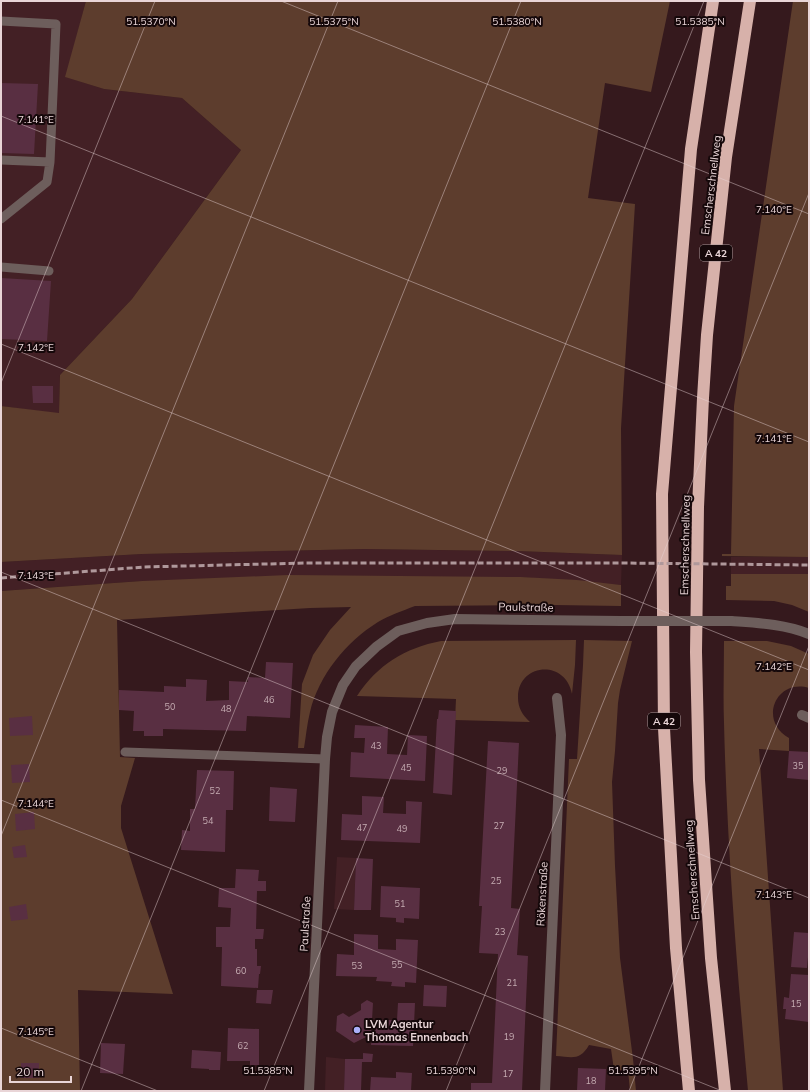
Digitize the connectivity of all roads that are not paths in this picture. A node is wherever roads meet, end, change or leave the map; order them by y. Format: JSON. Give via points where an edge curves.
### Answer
{"nodes":[{"id":1,"x":713,"y":1,"type":"edge"},
{"id":2,"x":750,"y":1,"type":"edge"},
{"id":3,"x":1,"y":22,"type":"edge"},
{"id":4,"x":1,"y":160,"type":"edge"},
{"id":5,"x":50,"y":162,"type":"junction"},
{"id":6,"x":1,"y":219,"type":"edge"},
{"id":7,"x":1,"y":267,"type":"edge"},
{"id":8,"x":49,"y":271,"type":"dead end"},
{"id":9,"x":809,"y":634,"type":"edge"},
{"id":10,"x":557,"y":698,"type":"dead end"},
{"id":11,"x":125,"y":752,"type":"dead end"},
{"id":12,"x":325,"y":759,"type":"junction"},
{"id":13,"x":309,"y":1091,"type":"edge"},
{"id":14,"x":545,"y":1091,"type":"edge"},
{"id":15,"x":689,"y":1091,"type":"edge"},
{"id":16,"x":725,"y":1091,"type":"edge"}],
"edges":[{"from":1,"to":15,"type":"highway","name":"Emscherschnellweg","number":"A 42","via":[[691,149],[662,494],[664,728],[676,948]]},
{"from":2,"to":16,"type":"highway","name":"Emscherschnellweg","number":"A 42","via":[[726,158],[707,335],[698,507],[696,652],[699,780]]},
{"from":3,"to":5,"type":"lane","via":[[56,24]]},
{"from":4,"to":5,"type":"lane"},
{"from":5,"to":6,"type":"lane","via":[[47,182]]},
{"from":7,"to":8,"type":"lane"},
{"from":9,"to":12,"type":"street","name":"Paulstraße","bridge":true,"via":[[773,624],[731,621],[455,619],[427,623],[398,631],[356,666],[343,685],[332,712]]},
{"from":10,"to":14,"type":"street","name":"Rökenstraße","via":[[561,735]]},
{"from":11,"to":12,"type":"lane"},
{"from":12,"to":13,"type":"street","name":"Paulstraße"}]}
